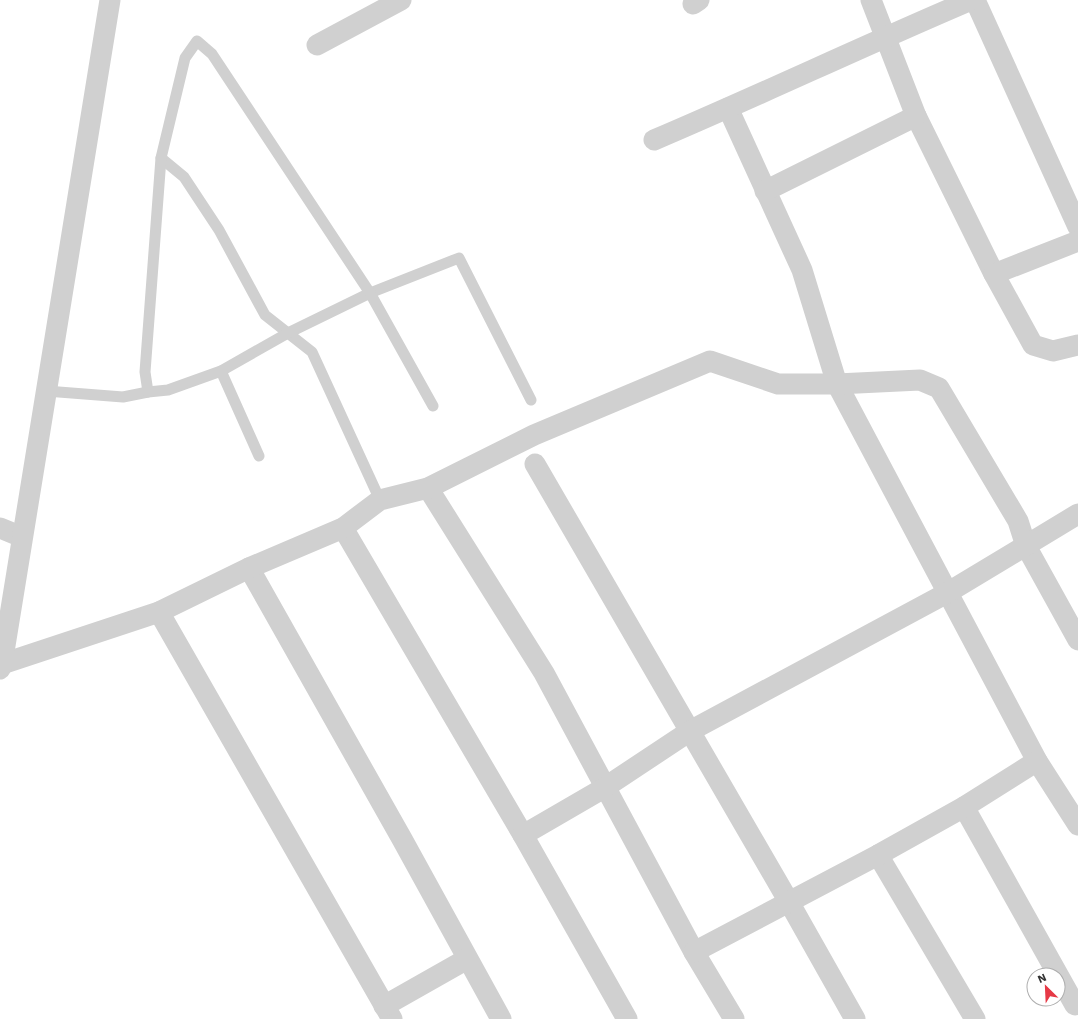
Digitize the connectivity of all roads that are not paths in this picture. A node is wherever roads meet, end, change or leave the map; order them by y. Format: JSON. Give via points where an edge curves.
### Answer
{"nodes":[{"id":1,"x":110,"y":0,"type":"edge"},
{"id":2,"x":401,"y":0,"type":"edge"},
{"id":3,"x":871,"y":0,"type":"edge"},
{"id":4,"x":971,"y":0,"type":"edge"},
{"id":5,"x":976,"y":0,"type":"edge"},
{"id":6,"x":886,"y":36,"type":"junction"},
{"id":7,"x":317,"y":45,"type":"dead end"},
{"id":8,"x":728,"y":108,"type":"junction"},
{"id":9,"x":916,"y":116,"type":"junction"},
{"id":10,"x":654,"y":140,"type":"dead end"},
{"id":11,"x":161,"y":158,"type":"junction"},
{"id":12,"x":765,"y":191,"type":"junction"},
{"id":13,"x":1078,"y":226,"type":"edge"},
{"id":14,"x":1078,"y":240,"type":"edge"},
{"id":15,"x":994,"y":274,"type":"junction"},
{"id":16,"x":370,"y":293,"type":"junction"},
{"id":17,"x":288,"y":333,"type":"junction"},
{"id":18,"x":1078,"y":345,"type":"edge"},
{"id":19,"x":221,"y":371,"type":"junction"},
{"id":20,"x":837,"y":384,"type":"junction"},
{"id":21,"x":46,"y":391,"type":"junction"},
{"id":22,"x":148,"y":392,"type":"junction"},
{"id":23,"x":532,"y":400,"type":"dead end"},
{"id":24,"x":433,"y":406,"type":"dead end"},
{"id":25,"x":259,"y":456,"type":"dead end"},
{"id":26,"x":535,"y":464,"type":"dead end"},
{"id":27,"x":428,"y":488,"type":"junction"},
{"id":28,"x":380,"y":500,"type":"junction"},
{"id":29,"x":1078,"y":514,"type":"edge"},
{"id":30,"x":0,"y":528,"type":"edge"},
{"id":31,"x":343,"y":528,"type":"junction"},
{"id":32,"x":22,"y":537,"type":"junction"},
{"id":33,"x":1026,"y":546,"type":"junction"},
{"id":34,"x":249,"y":568,"type":"junction"},
{"id":35,"x":947,"y":593,"type":"junction"},
{"id":36,"x":159,"y":612,"type":"junction"},
{"id":37,"x":1078,"y":640,"type":"edge"},
{"id":38,"x":1,"y":666,"type":"edge"},
{"id":39,"x":690,"y":731,"type":"junction"},
{"id":40,"x":1037,"y":761,"type":"junction"},
{"id":41,"x":604,"y":788,"type":"junction"},
{"id":42,"x":964,"y":807,"type":"junction"},
{"id":43,"x":1078,"y":826,"type":"edge"},
{"id":44,"x":523,"y":835,"type":"junction"},
{"id":45,"x":878,"y":855,"type":"junction"},
{"id":46,"x":789,"y":902,"type":"junction"},
{"id":47,"x":694,"y":952,"type":"junction"},
{"id":48,"x":467,"y":959,"type":"junction"},
{"id":49,"x":1075,"y":1005,"type":"dead end"},
{"id":50,"x":388,"y":1012,"type":"edge"},
{"id":51,"x":501,"y":1019,"type":"edge"},
{"id":52,"x":627,"y":1019,"type":"edge"},
{"id":53,"x":734,"y":1019,"type":"edge"},
{"id":54,"x":855,"y":1019,"type":"edge"},
{"id":55,"x":975,"y":1019,"type":"edge"}],
"edges":[{"from":1,"to":21,"type":"street"},
{"from":2,"to":7,"type":"street"},
{"from":3,"to":6,"type":"street"},
{"from":4,"to":6,"type":"street"},
{"from":5,"to":13,"type":"street"},
{"from":6,"to":8,"type":"street"},
{"from":6,"to":9,"type":"street"},
{"from":8,"to":10,"type":"street"},
{"from":8,"to":12,"type":"street"},
{"from":9,"to":12,"type":"street"},
{"from":9,"to":15,"type":"street"},
{"from":11,"to":16,"type":"lane","via":[[185,58],[197,41],[212,54]]},
{"from":11,"to":17,"type":"lane","via":[[189,183],[219,230],[265,315]]},
{"from":11,"to":22,"type":"lane","via":[[145,372]]},
{"from":12,"to":20,"type":"street","via":[[802,270]]},
{"from":14,"to":15,"type":"street"},
{"from":15,"to":18,"type":"street","via":[[1033,345],[1053,351]]},
{"from":16,"to":17,"type":"lane"},
{"from":16,"to":23,"type":"lane","via":[[459,258]]},
{"from":16,"to":24,"type":"lane"},
{"from":17,"to":19,"type":"lane"},
{"from":17,"to":28,"type":"lane","via":[[312,352]]},
{"from":19,"to":22,"type":"lane","via":[[168,390]]},
{"from":19,"to":25,"type":"lane"},
{"from":20,"to":27,"type":"street","via":[[778,384],[710,361],[534,435]]},
{"from":20,"to":33,"type":"street","via":[[920,380],[939,388],[1018,521]]},
{"from":20,"to":35,"type":"street"},
{"from":21,"to":22,"type":"lane","via":[[123,397]]},
{"from":21,"to":32,"type":"street"},
{"from":26,"to":39,"type":"street"},
{"from":27,"to":28,"type":"street"},
{"from":27,"to":41,"type":"street","via":[[544,673]]},
{"from":28,"to":31,"type":"street"},
{"from":29,"to":33,"type":"street"},
{"from":30,"to":32,"type":"street"},
{"from":31,"to":34,"type":"street"},
{"from":31,"to":44,"type":"street"},
{"from":32,"to":38,"type":"street"},
{"from":33,"to":35,"type":"street"},
{"from":33,"to":37,"type":"street"},
{"from":34,"to":36,"type":"street"},
{"from":34,"to":48,"type":"street"},
{"from":35,"to":39,"type":"street"},
{"from":35,"to":40,"type":"street"},
{"from":36,"to":38,"type":"street"},
{"from":36,"to":50,"type":"street"},
{"from":39,"to":41,"type":"street"},
{"from":39,"to":46,"type":"street"},
{"from":40,"to":42,"type":"street"},
{"from":40,"to":43,"type":"street"},
{"from":41,"to":44,"type":"street"},
{"from":41,"to":47,"type":"street"},
{"from":42,"to":45,"type":"street"},
{"from":42,"to":49,"type":"street"},
{"from":44,"to":52,"type":"street"},
{"from":45,"to":46,"type":"street"},
{"from":45,"to":55,"type":"street"},
{"from":46,"to":47,"type":"street"},
{"from":46,"to":54,"type":"street"},
{"from":47,"to":53,"type":"street"},
{"from":48,"to":50,"type":"street"},
{"from":48,"to":51,"type":"street"}]}
